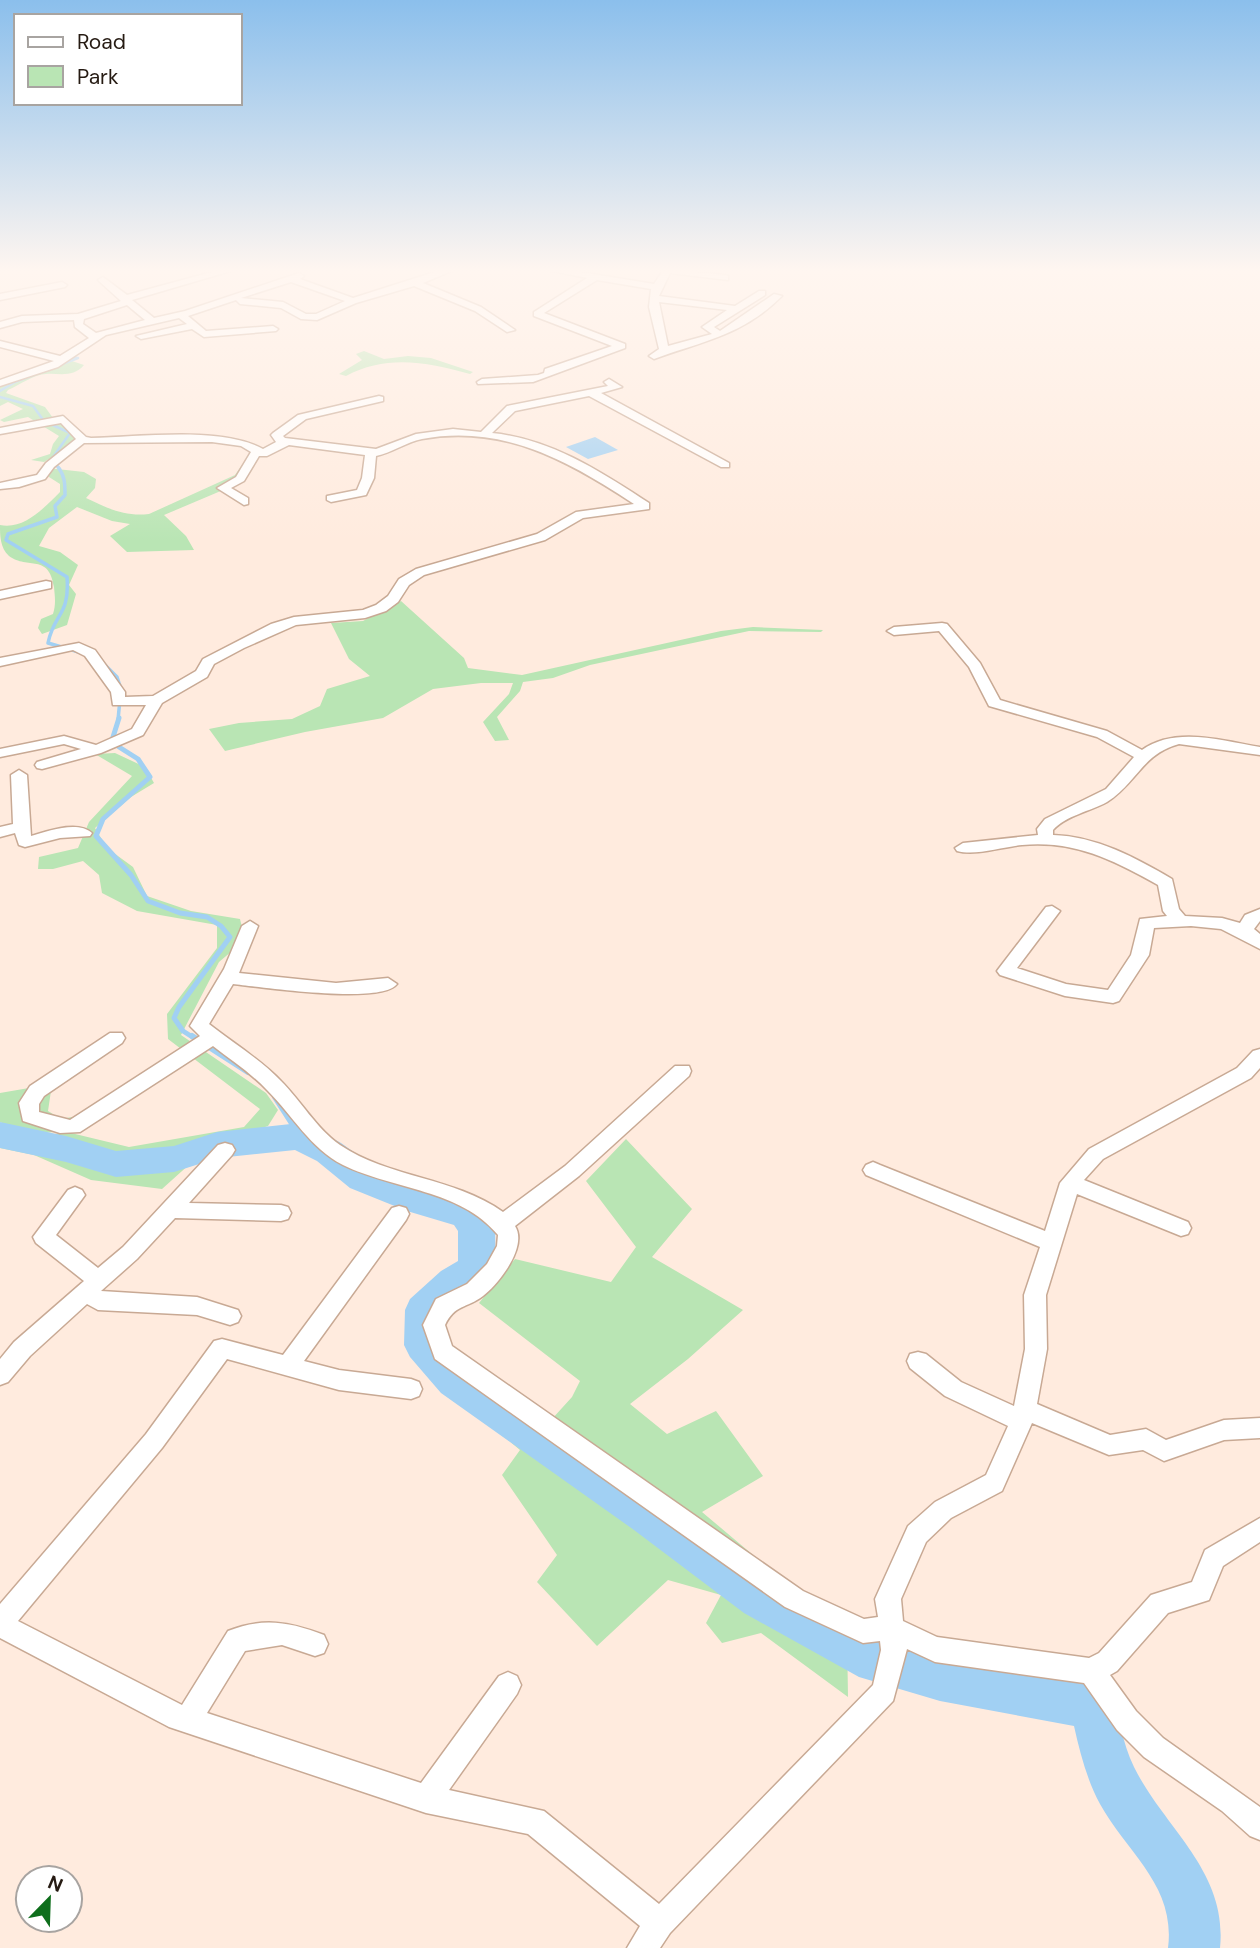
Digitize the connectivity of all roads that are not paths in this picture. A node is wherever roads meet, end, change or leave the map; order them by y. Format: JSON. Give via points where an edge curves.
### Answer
{"nodes":[{"id":1,"x":63,"y":360,"type":"edge"},
{"id":2,"x":581,"y":360,"type":"edge"},
{"id":3,"x":482,"y":382,"type":"dead end"},
{"id":4,"x":609,"y":382,"type":"dead end"},
{"id":5,"x":0,"y":383,"type":"edge"},
{"id":6,"x":592,"y":393,"type":"junction"},
{"id":7,"x":379,"y":400,"type":"dead end"},
{"id":8,"x":0,"y":431,"type":"edge"},
{"id":9,"x":484,"y":435,"type":"junction"},
{"id":10,"x":82,"y":439,"type":"junction"},
{"id":11,"x":282,"y":443,"type":"junction"},
{"id":12,"x":256,"y":452,"type":"junction"},
{"id":13,"x":371,"y":453,"type":"junction"},
{"id":14,"x":725,"y":465,"type":"dead end"},
{"id":15,"x":0,"y":486,"type":"edge"},
{"id":16,"x":331,"y":498,"type":"dead end"},
{"id":17,"x":244,"y":501,"type":"dead end"},
{"id":18,"x":46,"y":585,"type":"dead end"},
{"id":19,"x":0,"y":595,"type":"edge"},
{"id":20,"x":894,"y":631,"type":"dead end"},
{"id":21,"x":0,"y":662,"type":"edge"},
{"id":22,"x":156,"y":700,"type":"junction"},
{"id":23,"x":96,"y":750,"type":"junction"},
{"id":24,"x":1260,"y":751,"type":"edge"},
{"id":25,"x":0,"y":753,"type":"edge"},
{"id":26,"x":1141,"y":755,"type":"junction"},
{"id":27,"x":42,"y":765,"type":"dead end"},
{"id":28,"x":19,"y":775,"type":"dead end"},
{"id":29,"x":21,"y":827,"type":"junction"},
{"id":30,"x":0,"y":832,"type":"edge"},
{"id":31,"x":84,"y":832,"type":"dead end"},
{"id":32,"x":1046,"y":839,"type":"junction"},
{"id":33,"x":962,"y":848,"type":"dead end"},
{"id":34,"x":1052,"y":911,"type":"dead end"},
{"id":35,"x":1260,"y":914,"type":"edge"},
{"id":36,"x":1181,"y":921,"type":"junction"},
{"id":37,"x":250,"y":926,"type":"dead end"},
{"id":38,"x":1245,"y":930,"type":"junction"},
{"id":39,"x":1260,"y":943,"type":"edge"},
{"id":40,"x":228,"y":978,"type":"junction"},
{"id":41,"x":388,"y":984,"type":"dead end"},
{"id":42,"x":213,"y":1037,"type":"junction"},
{"id":43,"x":116,"y":1038,"type":"dead end"},
{"id":44,"x":1260,"y":1056,"type":"edge"},
{"id":45,"x":682,"y":1071,"type":"dead end"},
{"id":46,"x":225,"y":1150,"type":"dead end"},
{"id":47,"x":873,"y":1170,"type":"dead end"},
{"id":48,"x":1070,"y":1183,"type":"junction"},
{"id":49,"x":75,"y":1195,"type":"dead end"},
{"id":50,"x":170,"y":1210,"type":"junction"},
{"id":51,"x":281,"y":1213,"type":"dead end"},
{"id":52,"x":399,"y":1214,"type":"dead end"},
{"id":53,"x":503,"y":1223,"type":"junction"},
{"id":54,"x":1181,"y":1228,"type":"dead end"},
{"id":55,"x":1050,"y":1242,"type":"junction"},
{"id":56,"x":92,"y":1286,"type":"junction"},
{"id":57,"x":230,"y":1316,"type":"dead end"},
{"id":58,"x":918,"y":1361,"type":"dead end"},
{"id":59,"x":289,"y":1365,"type":"junction"},
{"id":60,"x":0,"y":1375,"type":"edge"},
{"id":61,"x":411,"y":1389,"type":"dead end"},
{"id":62,"x":1024,"y":1416,"type":"junction"},
{"id":63,"x":1260,"y":1428,"type":"edge"},
{"id":64,"x":1260,"y":1529,"type":"edge"},
{"id":65,"x":0,"y":1624,"type":"edge"},
{"id":66,"x":893,"y":1639,"type":"junction"},
{"id":67,"x":315,"y":1644,"type":"dead end"},
{"id":68,"x":1091,"y":1671,"type":"junction"},
{"id":69,"x":508,"y":1685,"type":"dead end"},
{"id":70,"x":189,"y":1719,"type":"junction"},
{"id":71,"x":426,"y":1799,"type":"junction"},
{"id":72,"x":1260,"y":1826,"type":"edge"},
{"id":73,"x":660,"y":1923,"type":"junction"},
{"id":74,"x":642,"y":1948,"type":"edge"}],
"edges":[{"from":1,"to":5,"type":"street"},
{"from":2,"to":3,"type":"street","via":[[522,382]]},
{"from":4,"to":6,"type":"street","via":[[617,387]]},
{"from":6,"to":9,"type":"street","via":[[511,408]]},
{"from":6,"to":14,"type":"street"},
{"from":7,"to":11,"type":"street","via":[[302,417],[277,435]]},
{"from":8,"to":10,"type":"street","via":[[63,419]]},
{"from":9,"to":13,"type":"street","via":[[453,432],[416,437]]},
{"from":9,"to":22,"type":"street","via":[[550,450],[645,506],[580,515],[541,537],[420,572],[404,582],[393,599],[365,614],[276,627],[208,662],[202,674]]},
{"from":10,"to":12,"type":"street","via":[[212,439],[244,443]]},
{"from":10,"to":15,"type":"street","via":[[41,477]]},
{"from":11,"to":12,"type":"street","via":[[263,454]]},
{"from":11,"to":13,"type":"street","via":[[300,441]]},
{"from":12,"to":17,"type":"street","via":[[240,479],[223,488]]},
{"from":13,"to":16,"type":"street","via":[[362,493]]},
{"from":18,"to":19,"type":"street"},
{"from":20,"to":26,"type":"street","via":[[942,626],[975,666],[994,703],[1102,734]]},
{"from":21,"to":22,"type":"street","via":[[74,646],[90,653],[118,692],[118,702]]},
{"from":22,"to":23,"type":"street","via":[[138,732]]},
{"from":23,"to":25,"type":"street","via":[[64,740]]},
{"from":23,"to":27,"type":"street"},
{"from":24,"to":26,"type":"street","via":[[1179,740]]},
{"from":26,"to":32,"type":"street","via":[[1110,793],[1051,822],[1045,829]]},
{"from":28,"to":29,"type":"street"},
{"from":29,"to":30,"type":"street"},
{"from":29,"to":31,"type":"street","via":[[26,842]]},
{"from":32,"to":33,"type":"street"},
{"from":32,"to":36,"type":"street","via":[[1122,858],[1166,883],[1171,911]]},
{"from":34,"to":36,"type":"street","via":[[1006,971],[1065,990],[1113,997],[1140,954],[1146,923]]},
{"from":35,"to":38,"type":"street"},
{"from":36,"to":38,"type":"street"},
{"from":37,"to":40,"type":"street"},
{"from":38,"to":39,"type":"street"},
{"from":40,"to":41,"type":"street","via":[[336,989]]},
{"from":40,"to":42,"type":"street","via":[[199,1026]]},
{"from":42,"to":43,"type":"street","via":[[73,1128],[30,1116],[29,1102],[37,1091]]},
{"from":42,"to":53,"type":"street","via":[[273,1084],[333,1150],[477,1203]]},
{"from":44,"to":48,"type":"street","via":[[1244,1073],[1096,1154]]},
{"from":45,"to":53,"type":"street","via":[[572,1171]]},
{"from":46,"to":50,"type":"street"},
{"from":47,"to":55,"type":"street"},
{"from":48,"to":54,"type":"street"},
{"from":48,"to":55,"type":"street"},
{"from":49,"to":56,"type":"street","via":[[43,1237]]},
{"from":50,"to":51,"type":"street"},
{"from":50,"to":56,"type":"street"},
{"from":52,"to":59,"type":"street"},
{"from":53,"to":66,"type":"street","via":[[509,1233],[507,1247],[494,1270],[475,1290],[444,1305],[434,1325],[443,1352],[794,1599],[863,1632]]},
{"from":55,"to":62,"type":"street","via":[[1035,1295],[1036,1349]]},
{"from":56,"to":57,"type":"street","via":[[98,1301],[197,1306]]},
{"from":56,"to":60,"type":"street"},
{"from":58,"to":62,"type":"street","via":[[953,1389]]},
{"from":59,"to":61,"type":"street","via":[[339,1380]]},
{"from":59,"to":65,"type":"street","via":[[222,1348],[153,1441]]},
{"from":62,"to":63,"type":"street","via":[[1109,1445],[1146,1438],[1164,1451],[1224,1430]]},
{"from":62,"to":66,"type":"street","via":[[995,1483],[943,1510],[917,1534],[888,1599]]},
{"from":64,"to":68,"type":"street","via":[[1214,1558],[1200,1592],[1160,1603],[1108,1662]]},
{"from":65,"to":70,"type":"street","via":[[169,1714]]},
{"from":66,"to":68,"type":"street","via":[[1012,1662]]},
{"from":66,"to":73,"type":"street","via":[[884,1692]]},
{"from":67,"to":70,"type":"street","via":[[282,1633],[237,1640]]},
{"from":68,"to":72,"type":"street","via":[[1140,1736],[1246,1811]]},
{"from":69,"to":71,"type":"street"},
{"from":70,"to":71,"type":"street"},
{"from":71,"to":73,"type":"street","via":[[534,1821]]},
{"from":73,"to":74,"type":"street"}]}
